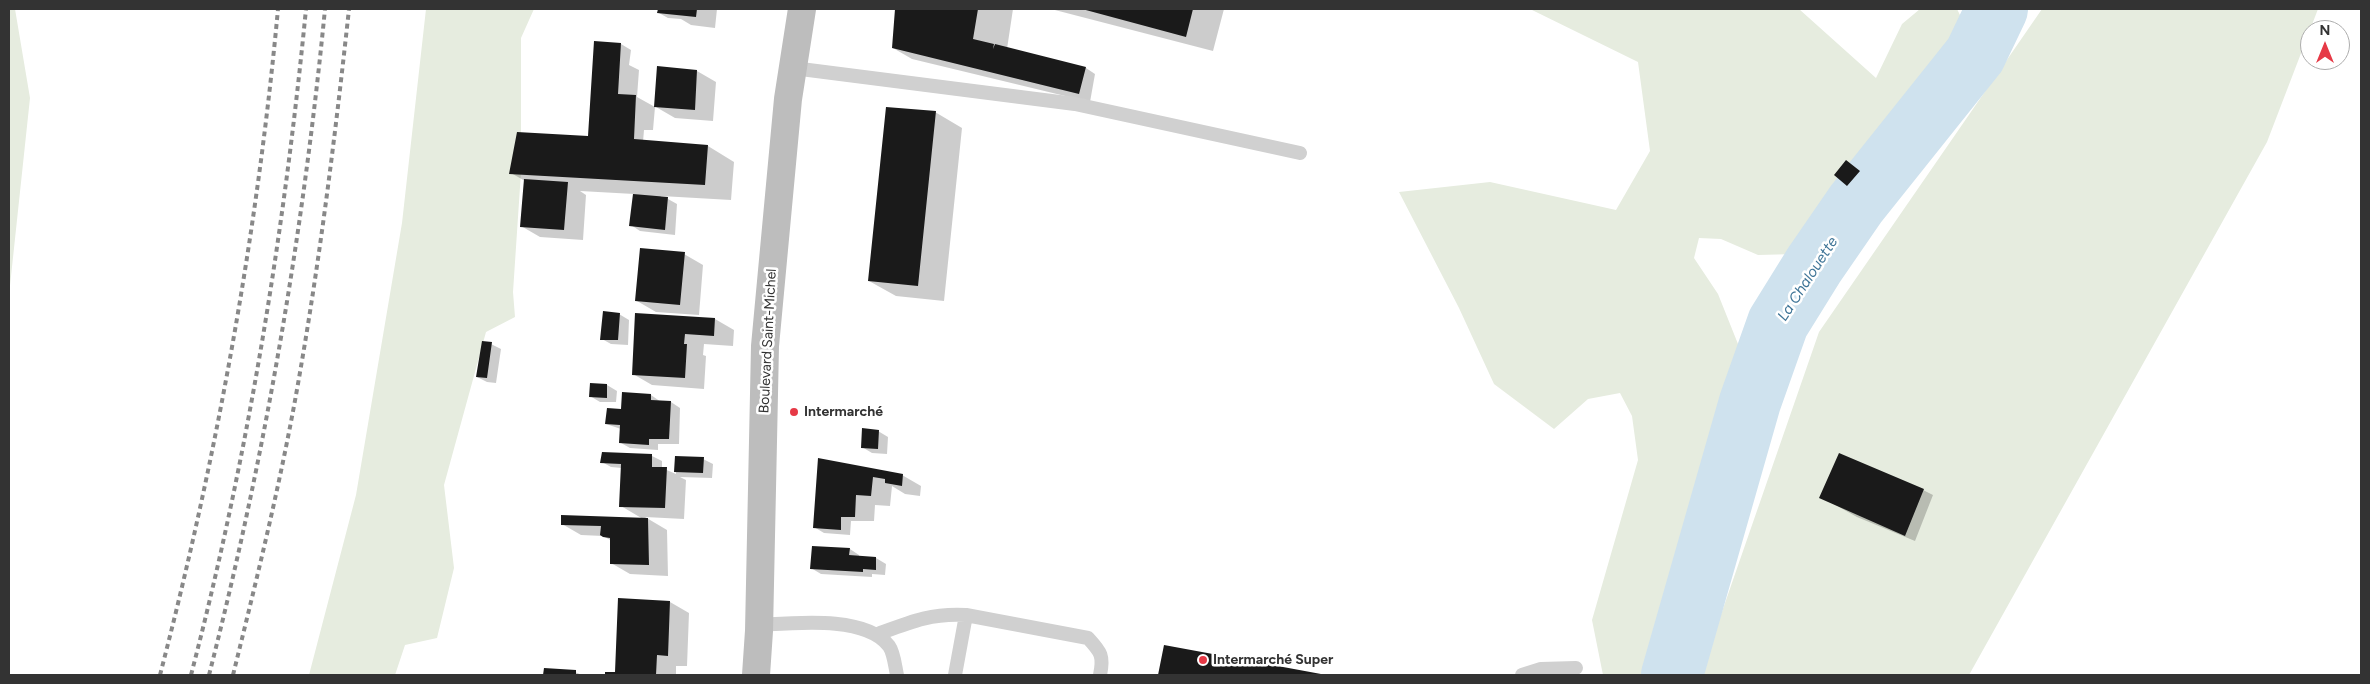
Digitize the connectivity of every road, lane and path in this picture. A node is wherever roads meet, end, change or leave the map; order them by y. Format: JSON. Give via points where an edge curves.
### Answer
{"nodes":[{"id":1,"x":802,"y":9,"type":"edge"},
{"id":2,"x":793,"y":68,"type":"junction"},
{"id":3,"x":1300,"y":153,"type":"dead end"},
{"id":4,"x":966,"y":615,"type":"junction"},
{"id":5,"x":760,"y":625,"type":"junction"},
{"id":6,"x":878,"y":634,"type":"junction"},
{"id":7,"x":1576,"y":668,"type":"dead end"},
{"id":8,"x":756,"y":675,"type":"edge"},
{"id":9,"x":897,"y":675,"type":"edge"},
{"id":10,"x":955,"y":675,"type":"edge"},
{"id":11,"x":1100,"y":675,"type":"edge"},
{"id":12,"x":1522,"y":675,"type":"edge"}],
"edges":[{"from":1,"to":2,"type":"main road","name":"Boulevard Saint-Michel"},
{"from":2,"to":3,"type":"lane","via":[[1075,104]]},
{"from":2,"to":5,"type":"main road","name":"Boulevard Saint-Michel","via":[[765,346]]},
{"from":4,"to":6,"type":"lane","via":[[920,618]]},
{"from":4,"to":10,"type":"lane"},
{"from":4,"to":11,"type":"lane","via":[[1088,638],[1103,660]]},
{"from":5,"to":6,"type":"lane","via":[[851,624]]},
{"from":5,"to":8,"type":"main road","name":"Boulevard Saint-Michel"},
{"from":6,"to":9,"type":"lane","via":[[890,647]]},
{"from":7,"to":12,"type":"lane","via":[[1541,669]]}]}
